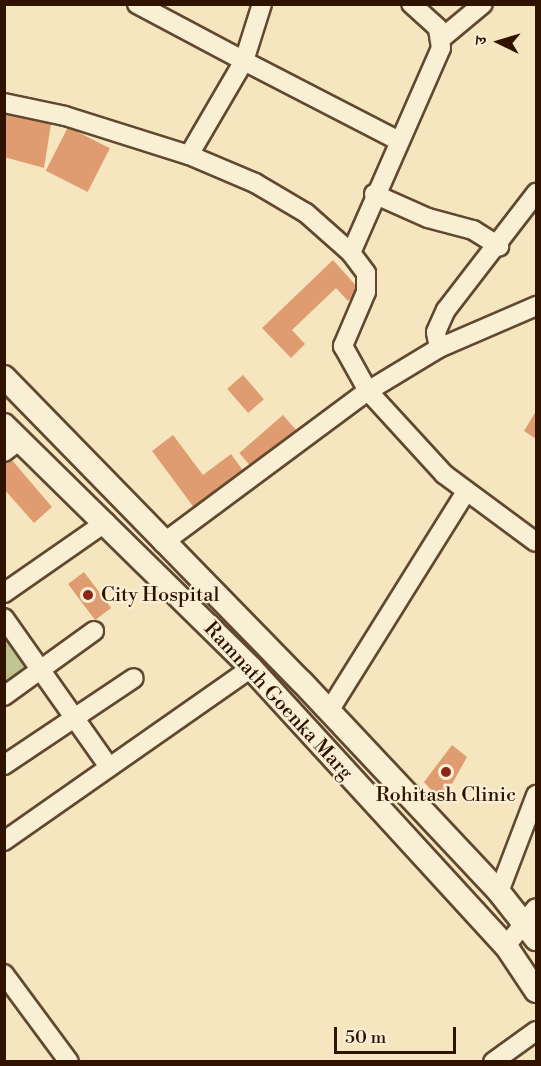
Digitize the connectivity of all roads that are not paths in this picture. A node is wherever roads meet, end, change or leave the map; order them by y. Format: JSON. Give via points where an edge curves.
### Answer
{"nodes":[{"id":1,"x":137,"y":4,"type":"edge"},
{"id":2,"x":262,"y":4,"type":"edge"},
{"id":3,"x":411,"y":4,"type":"edge"},
{"id":4,"x":483,"y":4,"type":"edge"},
{"id":5,"x":442,"y":38,"type":"junction"},
{"id":6,"x":244,"y":61,"type":"junction"},
{"id":7,"x":4,"y":103,"type":"edge"},
{"id":8,"x":399,"y":141,"type":"junction"},
{"id":9,"x":189,"y":155,"type":"junction"},
{"id":10,"x":537,"y":193,"type":"edge"},
{"id":11,"x":374,"y":194,"type":"junction"},
{"id":12,"x":498,"y":246,"type":"junction"},
{"id":13,"x":351,"y":253,"type":"junction"},
{"id":14,"x":537,"y":306,"type":"edge"},
{"id":15,"x":439,"y":348,"type":"junction"},
{"id":16,"x":9,"y":390,"type":"edge"},
{"id":17,"x":368,"y":391,"type":"junction"},
{"id":18,"x":10,"y":439,"type":"edge"},
{"id":19,"x":466,"y":492,"type":"junction"},
{"id":20,"x":106,"y":522,"type":"junction"},
{"id":21,"x":537,"y":542,"type":"edge"},
{"id":22,"x":163,"y":543,"type":"junction"},
{"id":23,"x":4,"y":593,"type":"edge"},
{"id":24,"x":4,"y":618,"type":"edge"},
{"id":25,"x":94,"y":631,"type":"dead end"},
{"id":26,"x":251,"y":668,"type":"junction"},
{"id":27,"x":42,"y":669,"type":"junction"},
{"id":28,"x":134,"y":678,"type":"dead end"},
{"id":29,"x":4,"y":696,"type":"edge"},
{"id":30,"x":329,"y":711,"type":"junction"},
{"id":31,"x":74,"y":717,"type":"junction"},
{"id":32,"x":4,"y":765,"type":"edge"},
{"id":33,"x":109,"y":767,"type":"junction"},
{"id":34,"x":537,"y":795,"type":"edge"},
{"id":35,"x":4,"y":841,"type":"edge"},
{"id":36,"x":499,"y":892,"type":"junction"},
{"id":37,"x":532,"y":923,"type":"edge"},
{"id":38,"x":506,"y":946,"type":"junction"},
{"id":39,"x":4,"y":974,"type":"edge"},
{"id":40,"x":537,"y":991,"type":"edge"},
{"id":41,"x":537,"y":1031,"type":"edge"},
{"id":42,"x":63,"y":1059,"type":"edge"},
{"id":43,"x":493,"y":1062,"type":"edge"}],
"edges":[{"from":1,"to":6,"type":"street"},
{"from":2,"to":6,"type":"street"},
{"from":3,"to":5,"type":"street","via":[[428,17]]},
{"from":4,"to":5,"type":"street"},
{"from":5,"to":8,"type":"street"},
{"from":6,"to":8,"type":"street"},
{"from":6,"to":9,"type":"street"},
{"from":7,"to":9,"type":"street","via":[[65,116]]},
{"from":8,"to":11,"type":"street"},
{"from":9,"to":13,"type":"street","via":[[255,183],[306,213]]},
{"from":10,"to":12,"type":"street"},
{"from":11,"to":12,"type":"street","via":[[428,218],[473,230]]},
{"from":11,"to":13,"type":"street"},
{"from":12,"to":15,"type":"street","via":[[439,322]]},
{"from":13,"to":17,"type":"street","via":[[369,283],[343,346]]},
{"from":14,"to":15,"type":"street"},
{"from":15,"to":17,"type":"street"},
{"from":16,"to":22,"type":"street","name":"Ramnath Goenka Marg"},
{"from":17,"to":19,"type":"street","via":[[422,453]]},
{"from":17,"to":22,"type":"street"},
{"from":18,"to":20,"type":"street","name":"Ramnath Goenka Marg"},
{"from":19,"to":21,"type":"street"},
{"from":19,"to":30,"type":"street"},
{"from":20,"to":23,"type":"street"},
{"from":20,"to":26,"type":"street","name":"Ramnath Goenka Marg"},
{"from":22,"to":30,"type":"street","name":"Ramnath Goenka Marg"},
{"from":24,"to":27,"type":"street"},
{"from":25,"to":27,"type":"street"},
{"from":26,"to":33,"type":"street"},
{"from":26,"to":38,"type":"street","name":"Ramnath Goenka Marg"},
{"from":27,"to":29,"type":"street"},
{"from":27,"to":31,"type":"street"},
{"from":28,"to":31,"type":"street"},
{"from":30,"to":36,"type":"street","name":"Ramnath Goenka Marg"},
{"from":31,"to":32,"type":"street"},
{"from":31,"to":33,"type":"street"},
{"from":33,"to":35,"type":"street"},
{"from":34,"to":36,"type":"street"},
{"from":36,"to":37,"type":"street","name":"Ramnath Goenka Marg"},
{"from":37,"to":38,"type":"street"},
{"from":38,"to":40,"type":"street","name":"Ramnath Goenka Marg"},
{"from":39,"to":42,"type":"street"},
{"from":41,"to":43,"type":"street"}]}
